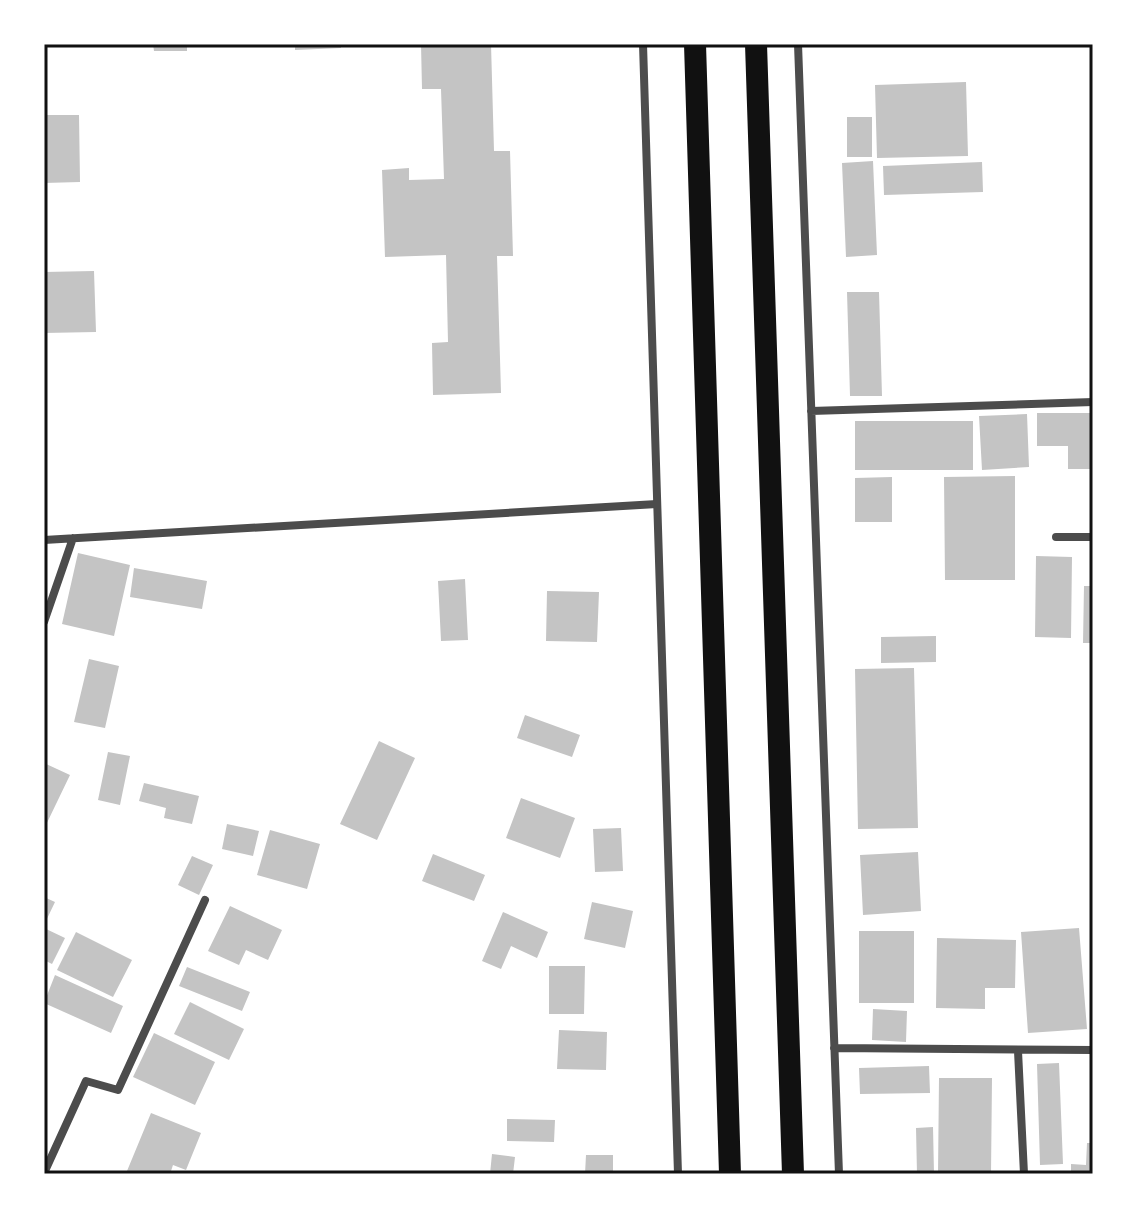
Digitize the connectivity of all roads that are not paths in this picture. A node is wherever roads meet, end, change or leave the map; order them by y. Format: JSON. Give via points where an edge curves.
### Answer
{"nodes":[{"id":1,"x":643,"y":44,"type":"edge"},
{"id":2,"x":695,"y":44,"type":"edge"},
{"id":3,"x":756,"y":44,"type":"edge"},
{"id":4,"x":798,"y":44,"type":"edge"},
{"id":5,"x":1093,"y":402,"type":"edge"},
{"id":6,"x":811,"y":411,"type":"junction"},
{"id":7,"x":657,"y":504,"type":"junction"},
{"id":8,"x":1056,"y":537,"type":"dead end"},
{"id":9,"x":1093,"y":537,"type":"edge"},
{"id":10,"x":73,"y":538,"type":"junction"},
{"id":11,"x":44,"y":540,"type":"edge"},
{"id":12,"x":44,"y":622,"type":"edge"},
{"id":13,"x":205,"y":900,"type":"dead end"},
{"id":14,"x":834,"y":1048,"type":"junction"},
{"id":15,"x":1093,"y":1050,"type":"edge"},
{"id":16,"x":1018,"y":1051,"type":"junction"},
{"id":17,"x":44,"y":1173,"type":"edge"},
{"id":18,"x":678,"y":1174,"type":"edge"},
{"id":19,"x":730,"y":1174,"type":"edge"},
{"id":20,"x":793,"y":1174,"type":"edge"},
{"id":21,"x":839,"y":1174,"type":"edge"},
{"id":22,"x":1024,"y":1174,"type":"edge"}],
"edges":[{"from":1,"to":7,"type":"street"},
{"from":2,"to":19,"type":"highway"},
{"from":3,"to":20,"type":"highway"},
{"from":4,"to":6,"type":"street"},
{"from":5,"to":6,"type":"street"},
{"from":6,"to":14,"type":"street"},
{"from":7,"to":10,"type":"street"},
{"from":7,"to":18,"type":"street"},
{"from":8,"to":9,"type":"street"},
{"from":10,"to":11,"type":"street"},
{"from":10,"to":12,"type":"street"},
{"from":13,"to":17,"type":"street","via":[[118,1090],[86,1081]]},
{"from":14,"to":16,"type":"street"},
{"from":14,"to":21,"type":"street"},
{"from":15,"to":16,"type":"street"},
{"from":16,"to":22,"type":"street"}]}
